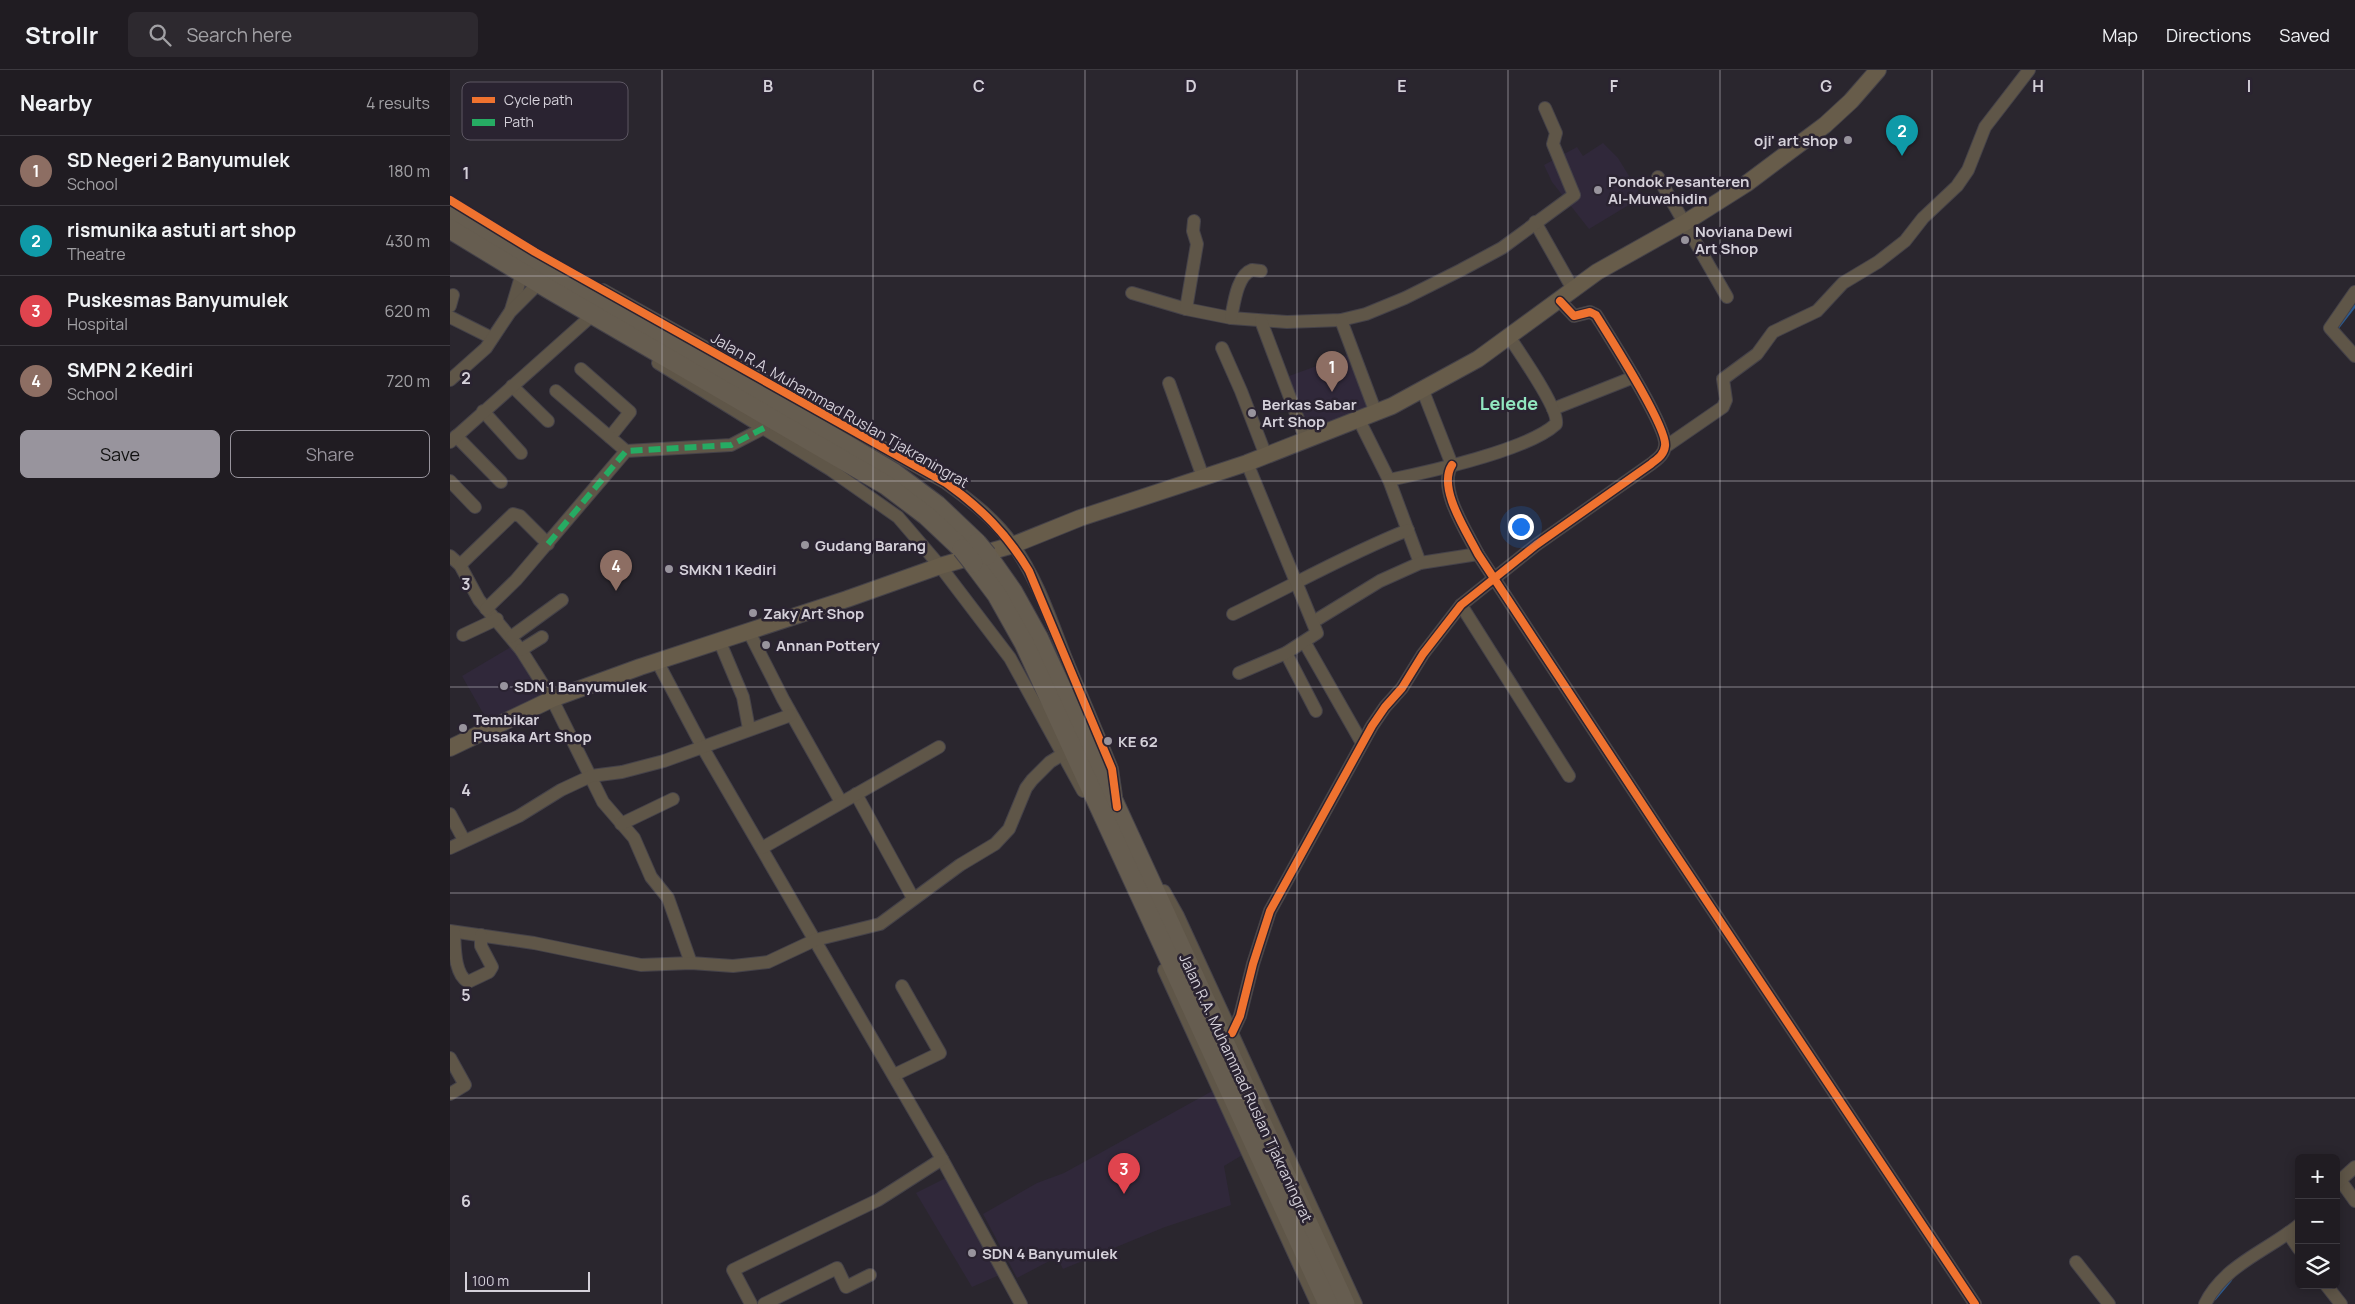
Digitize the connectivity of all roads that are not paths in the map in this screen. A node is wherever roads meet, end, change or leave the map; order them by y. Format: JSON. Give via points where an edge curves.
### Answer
{"nodes":[{"id":1,"x":1865,"y":70,"type":"edge"},
{"id":2,"x":1878,"y":70,"type":"edge"},
{"id":3,"x":2029,"y":70,"type":"edge"},
{"id":4,"x":1545,"y":108,"type":"dead end"},
{"id":5,"x":1821,"y":122,"type":"junction"},
{"id":6,"x":1658,"y":177,"type":"dead end"},
{"id":7,"x":450,"y":200,"type":"edge"},
{"id":8,"x":450,"y":210,"type":"edge"},
{"id":9,"x":1194,"y":221,"type":"dead end"},
{"id":10,"x":1535,"y":222,"type":"junction"},
{"id":11,"x":1686,"y":222,"type":"junction"},
{"id":12,"x":450,"y":229,"type":"edge"},
{"id":13,"x":450,"y":239,"type":"edge"},
{"id":14,"x":536,"y":252,"type":"junction"},
{"id":15,"x":550,"y":270,"type":"junction"},
{"id":16,"x":1260,"y":271,"type":"dead end"},
{"id":17,"x":535,"y":286,"type":"junction"},
{"id":18,"x":569,"y":290,"type":"junction"},
{"id":19,"x":603,"y":290,"type":"junction"},
{"id":20,"x":1574,"y":291,"type":"junction"},
{"id":21,"x":1132,"y":292,"type":"dead end"},
{"id":22,"x":2355,"y":292,"type":"edge"},
{"id":23,"x":1727,"y":298,"type":"dead end"},
{"id":24,"x":1560,"y":301,"type":"junction"},
{"id":25,"x":1186,"y":309,"type":"junction"},
{"id":26,"x":450,"y":317,"type":"edge"},
{"id":27,"x":586,"y":318,"type":"junction"},
{"id":28,"x":1231,"y":318,"type":"junction"},
{"id":29,"x":1342,"y":320,"type":"junction"},
{"id":30,"x":1261,"y":321,"type":"junction"},
{"id":31,"x":492,"y":338,"type":"junction"},
{"id":32,"x":1510,"y":338,"type":"junction"},
{"id":33,"x":1222,"y":348,"type":"dead end"},
{"id":34,"x":2355,"y":356,"type":"edge"},
{"id":35,"x":581,"y":369,"type":"dead end"},
{"id":36,"x":1634,"y":377,"type":"junction"},
{"id":37,"x":450,"y":380,"type":"edge"},
{"id":38,"x":1169,"y":383,"type":"dead end"},
{"id":39,"x":512,"y":386,"type":"junction"},
{"id":40,"x":556,"y":391,"type":"dead end"},
{"id":41,"x":1423,"y":391,"type":"junction"},
{"id":42,"x":1553,"y":409,"type":"junction"},
{"id":43,"x":483,"y":411,"type":"junction"},
{"id":44,"x":1376,"y":413,"type":"junction"},
{"id":45,"x":1359,"y":420,"type":"junction"},
{"id":46,"x":548,"y":421,"type":"dead end"},
{"id":47,"x":764,"y":428,"type":"junction"},
{"id":48,"x":610,"y":437,"type":"junction"},
{"id":49,"x":453,"y":439,"type":"edge"},
{"id":50,"x":1306,"y":440,"type":"junction"},
{"id":51,"x":1665,"y":447,"type":"junction"},
{"id":52,"x":626,"y":451,"type":"junction"},
{"id":53,"x":521,"y":453,"type":"dead end"},
{"id":54,"x":1266,"y":456,"type":"junction"},
{"id":55,"x":1247,"y":462,"type":"junction"},
{"id":56,"x":1452,"y":465,"type":"junction"},
{"id":57,"x":1203,"y":477,"type":"junction"},
{"id":58,"x":1389,"y":480,"type":"junction"},
{"id":59,"x":450,"y":481,"type":"edge"},
{"id":60,"x":501,"y":482,"type":"dead end"},
{"id":61,"x":475,"y":507,"type":"dead end"},
{"id":62,"x":1408,"y":530,"type":"junction"},
{"id":63,"x":548,"y":544,"type":"junction"},
{"id":64,"x":1013,"y":544,"type":"junction"},
{"id":65,"x":1478,"y":554,"type":"junction"},
{"id":66,"x":450,"y":556,"type":"edge"},
{"id":67,"x":1420,"y":563,"type":"junction"},
{"id":68,"x":460,"y":565,"type":"junction"},
{"id":69,"x":940,"y":566,"type":"junction"},
{"id":70,"x":1496,"y":579,"type":"junction"},
{"id":71,"x":1297,"y":584,"type":"junction"},
{"id":72,"x":562,"y":600,"type":"dead end"},
{"id":73,"x":1461,"y":605,"type":"junction"},
{"id":74,"x":486,"y":608,"type":"junction"},
{"id":75,"x":1233,"y":614,"type":"dead end"},
{"id":76,"x":497,"y":619,"type":"junction"},
{"id":77,"x":1312,"y":622,"type":"junction"},
{"id":78,"x":748,"y":630,"type":"junction"},
{"id":79,"x":462,"y":635,"type":"dead end"},
{"id":80,"x":511,"y":637,"type":"junction"},
{"id":81,"x":542,"y":637,"type":"dead end"},
{"id":82,"x":720,"y":640,"type":"junction"},
{"id":83,"x":1305,"y":643,"type":"junction"},
{"id":84,"x":521,"y":650,"type":"junction"},
{"id":85,"x":1286,"y":653,"type":"junction"},
{"id":86,"x":657,"y":661,"type":"junction"},
{"id":87,"x":1239,"y":673,"type":"dead end"},
{"id":88,"x":552,"y":699,"type":"junction"},
{"id":89,"x":1316,"y":711,"type":"dead end"},
{"id":90,"x":791,"y":714,"type":"junction"},
{"id":91,"x":749,"y":729,"type":"junction"},
{"id":92,"x":1362,"y":743,"type":"junction"},
{"id":93,"x":939,"y":747,"type":"dead end"},
{"id":94,"x":450,"y":748,"type":"edge"},
{"id":95,"x":703,"y":748,"type":"junction"},
{"id":96,"x":1063,"y":754,"type":"junction"},
{"id":97,"x":590,"y":776,"type":"junction"},
{"id":98,"x":1569,"y":776,"type":"dead end"},
{"id":99,"x":856,"y":794,"type":"junction"},
{"id":100,"x":673,"y":799,"type":"dead end"},
{"id":101,"x":841,"y":802,"type":"junction"},
{"id":102,"x":1110,"y":813,"type":"junction"},
{"id":103,"x":450,"y":814,"type":"edge"},
{"id":104,"x":621,"y":824,"type":"junction"},
{"id":105,"x":464,"y":840,"type":"junction"},
{"id":106,"x":450,"y":848,"type":"edge"},
{"id":107,"x":762,"y":848,"type":"junction"},
{"id":108,"x":1140,"y":876,"type":"junction"},
{"id":109,"x":913,"y":898,"type":"junction"},
{"id":110,"x":452,"y":932,"type":"edge"},
{"id":111,"x":481,"y":934,"type":"junction"},
{"id":112,"x":815,"y":940,"type":"junction"},
{"id":113,"x":691,"y":963,"type":"junction"},
{"id":114,"x":902,"y":986,"type":"dead end"},
{"id":115,"x":1232,"y":1033,"type":"junction"},
{"id":116,"x":450,"y":1058,"type":"edge"},
{"id":117,"x":894,"y":1075,"type":"junction"},
{"id":118,"x":450,"y":1094,"type":"edge"},
{"id":119,"x":942,"y":1159,"type":"junction"},
{"id":120,"x":2355,"y":1167,"type":"edge"},
{"id":121,"x":2341,"y":1184,"type":"edge"},
{"id":122,"x":2355,"y":1201,"type":"edge"},
{"id":123,"x":2292,"y":1239,"type":"edge"},
{"id":124,"x":2076,"y":1262,"type":"dead end"},
{"id":125,"x":870,"y":1275,"type":"dead end"},
{"id":126,"x":2329,"y":1289,"type":"edge"},
{"id":127,"x":751,"y":1304,"type":"edge"},
{"id":128,"x":764,"y":1304,"type":"edge"},
{"id":129,"x":1021,"y":1304,"type":"edge"},
{"id":130,"x":1317,"y":1304,"type":"edge"},
{"id":131,"x":1328,"y":1304,"type":"edge"},
{"id":132,"x":1345,"y":1304,"type":"edge"},
{"id":133,"x":1356,"y":1304,"type":"edge"},
{"id":134,"x":1975,"y":1304,"type":"edge"},
{"id":135,"x":2110,"y":1304,"type":"edge"},
{"id":136,"x":2205,"y":1304,"type":"edge"},
{"id":137,"x":2341,"y":1304,"type":"edge"}],
"edges":[{"from":1,"to":5,"type":"main road"},
{"from":2,"to":5,"type":"main road","via":[[1850,101]]},
{"from":3,"to":51,"type":"street","via":[[1985,127],[1968,170],[1922,218],[1905,241],[1843,283],[1817,311],[1773,332],[1757,354],[1723,379],[1726,400],[1722,407]]},
{"from":4,"to":10,"type":"street","via":[[1556,133],[1553,144],[1574,193]]},
{"from":5,"to":11,"type":"main road","via":[[1768,158],[1746,184]]},
{"from":6,"to":11,"type":"street"},
{"from":7,"to":14,"type":"street","name":"Jalan R.A. Muhammad Ruslan Tjakraningrat"},
{"from":8,"to":15,"type":"highway","name":"Jalan R.A. Muhammad Ruslan Tjakraningrat"},
{"from":9,"to":25,"type":"street","via":[[1192,231],[1197,244]]},
{"from":10,"to":20,"type":"street"},
{"from":10,"to":29,"type":"street","via":[[1502,248],[1461,270],[1405,298]]},
{"from":11,"to":20,"type":"main road","via":[[1611,263]]},
{"from":11,"to":23,"type":"street"},
{"from":12,"to":17,"type":"highway","name":"Jalan R.A. Muhammad Ruslan Tjakraningrat"},
{"from":13,"to":17,"type":"street","name":"Jalan R.A. Muhammad Ruslan Tjakraningrat"},
{"from":14,"to":15,"type":"highway"},
{"from":14,"to":19,"type":"street","name":"Jalan R.A. Muhammad Ruslan Tjakraningrat"},
{"from":15,"to":18,"type":"highway","name":"Jalan R.A. Muhammad Ruslan Tjakraningrat"},
{"from":16,"to":28,"type":"street","via":[[1252,270],[1245,275],[1236,294]]},
{"from":17,"to":18,"type":"highway","name":"Jalan R.A. Muhammad Ruslan Tjakraningrat"},
{"from":17,"to":27,"type":"street","name":"Jalan R.A. Muhammad Ruslan Tjakraningrat"},
{"from":17,"to":31,"type":"street","via":[[510,312]]},
{"from":18,"to":19,"type":"highway"},
{"from":18,"to":27,"type":"highway"},
{"from":18,"to":102,"type":"highway","name":"Jalan R.A. Muhammad Ruslan Tjakraningrat","via":[[886,485],[975,553]]},
{"from":19,"to":64,"type":"street","name":"Jalan R.A. Muhammad Ruslan Tjakraningrat","via":[[946,483],[977,506]]},
{"from":20,"to":24,"type":"main road"},
{"from":21,"to":25,"type":"street"},
{"from":22,"to":34,"type":"street","via":[[2333,321],[2332,331]]},
{"from":24,"to":32,"type":"main road"},
{"from":24,"to":36,"type":"street","via":[[1574,316],[1594,313]]},
{"from":25,"to":28,"type":"street"},
{"from":26,"to":31,"type":"street"},
{"from":27,"to":39,"type":"street"},
{"from":27,"to":47,"type":"street","name":"Jalan R.A. Muhammad Ruslan Tjakraningrat"},
{"from":28,"to":30,"type":"street"},
{"from":29,"to":30,"type":"street"},
{"from":29,"to":44,"type":"street"},
{"from":30,"to":50,"type":"street"},
{"from":31,"to":37,"type":"street","via":[[481,353]]},
{"from":32,"to":41,"type":"main road"},
{"from":32,"to":42,"type":"street"},
{"from":33,"to":54,"type":"street"},
{"from":35,"to":48,"type":"street","via":[[630,412]]},
{"from":36,"to":42,"type":"street"},
{"from":36,"to":51,"type":"street","via":[[1664,436]]},
{"from":38,"to":57,"type":"street"},
{"from":39,"to":43,"type":"street"},
{"from":39,"to":46,"type":"street"},
{"from":40,"to":48,"type":"street"},
{"from":41,"to":44,"type":"main road"},
{"from":41,"to":56,"type":"street"},
{"from":42,"to":56,"type":"street","via":[[1557,422],[1547,430],[1527,441]]},
{"from":43,"to":49,"type":"street"},
{"from":43,"to":53,"type":"street"},
{"from":44,"to":45,"type":"main road"},
{"from":45,"to":50,"type":"main road"},
{"from":45,"to":58,"type":"street"},
{"from":47,"to":52,"type":"street","via":[[731,445]]},
{"from":47,"to":69,"type":"street","name":"Jalan R.A. Muhammad Ruslan Tjakraningrat","via":[[887,508]]},
{"from":48,"to":52,"type":"street"},
{"from":49,"to":60,"type":"street"},
{"from":50,"to":54,"type":"main road"},
{"from":51,"to":70,"type":"street","via":[[1651,464],[1536,545]]},
{"from":52,"to":63,"type":"street"},
{"from":54,"to":55,"type":"main road"},
{"from":55,"to":57,"type":"main road"},
{"from":55,"to":71,"type":"street"},
{"from":56,"to":58,"type":"street"},
{"from":56,"to":65,"type":"street","via":[[1448,472],[1448,488]]},
{"from":57,"to":64,"type":"main road"},
{"from":58,"to":62,"type":"street"},
{"from":59,"to":61,"type":"street"},
{"from":62,"to":67,"type":"street"},
{"from":62,"to":71,"type":"street","via":[[1362,548]]},
{"from":63,"to":68,"type":"street","via":[[520,516],[513,514]]},
{"from":63,"to":74,"type":"street"},
{"from":64,"to":69,"type":"main road"},
{"from":64,"to":102,"type":"street","name":"Jalan R.A. Muhammad Ruslan Tjakraningrat","via":[[1049,614],[1112,769]]},
{"from":65,"to":67,"type":"street"},
{"from":65,"to":70,"type":"street"},
{"from":66,"to":68,"type":"street"},
{"from":67,"to":77,"type":"street","via":[[1380,581]]},
{"from":68,"to":74,"type":"street"},
{"from":69,"to":78,"type":"main road"},
{"from":69,"to":96,"type":"street","name":"Jalan R.A. Muhammad Ruslan Tjakraningrat","via":[[1010,658]]},
{"from":70,"to":73,"type":"street"},
{"from":70,"to":134,"type":"street","via":[[1664,838]]},
{"from":71,"to":75,"type":"street"},
{"from":71,"to":77,"type":"street"},
{"from":72,"to":80,"type":"street"},
{"from":73,"to":92,"type":"street","via":[[1381,712]]},
{"from":73,"to":98,"type":"street"},
{"from":74,"to":76,"type":"street"},
{"from":76,"to":79,"type":"street"},
{"from":76,"to":80,"type":"street"},
{"from":77,"to":83,"type":"street","via":[[1316,633]]},
{"from":78,"to":82,"type":"main road"},
{"from":78,"to":90,"type":"street"},
{"from":80,"to":84,"type":"street"},
{"from":81,"to":84,"type":"street"},
{"from":82,"to":86,"type":"main road"},
{"from":82,"to":91,"type":"street","via":[[743,697]]},
{"from":83,"to":85,"type":"street"},
{"from":83,"to":92,"type":"street"},
{"from":84,"to":88,"type":"street"},
{"from":85,"to":87,"type":"street"},
{"from":85,"to":89,"type":"street"},
{"from":86,"to":88,"type":"main road"},
{"from":86,"to":95,"type":"street"},
{"from":88,"to":94,"type":"main road"},
{"from":88,"to":97,"type":"street"},
{"from":90,"to":91,"type":"street"},
{"from":90,"to":101,"type":"street"},
{"from":91,"to":95,"type":"street"},
{"from":92,"to":115,"type":"street","via":[[1270,911],[1240,1016]]},
{"from":93,"to":99,"type":"street"},
{"from":95,"to":97,"type":"street","via":[[622,772]]},
{"from":95,"to":107,"type":"street"},
{"from":96,"to":102,"type":"street","name":"Jalan R.A. Muhammad Ruslan Tjakraningrat","via":[[1084,793]]},
{"from":96,"to":109,"type":"street","via":[[1032,780],[1009,829],[995,844]]},
{"from":97,"to":104,"type":"street","via":[[606,806]]},
{"from":97,"to":105,"type":"street","via":[[519,816]]},
{"from":99,"to":101,"type":"street"},
{"from":99,"to":109,"type":"street"},
{"from":100,"to":104,"type":"street"},
{"from":101,"to":107,"type":"street"},
{"from":102,"to":108,"type":"highway","name":"Jalan R.A. Muhammad Ruslan Tjakraningrat"},
{"from":103,"to":105,"type":"street"},
{"from":104,"to":113,"type":"street","via":[[634,838],[652,877],[668,898]]},
{"from":105,"to":106,"type":"street"},
{"from":107,"to":112,"type":"street"},
{"from":108,"to":115,"type":"street","name":"Jalan R.A. Muhammad Ruslan Tjakraningrat","via":[[1165,893]]},
{"from":108,"to":130,"type":"street","name":"Jalan R.A. Muhammad Ruslan Tjakraningrat","via":[[1138,912]]},
{"from":108,"to":131,"type":"highway","name":"Jalan R.A. Muhammad Ruslan Tjakraningrat"},
{"from":108,"to":132,"type":"highway","name":"Jalan R.A. Muhammad Ruslan Tjakraningrat","via":[[1164,912]]},
{"from":109,"to":112,"type":"street","via":[[876,926]]},
{"from":110,"to":111,"type":"street"},
{"from":110,"to":111,"type":"street","via":[[458,966],[468,982],[489,972],[492,967],[483,949]]},
{"from":111,"to":113,"type":"street","via":[[641,965]]},
{"from":112,"to":113,"type":"street","via":[[779,958],[751,965]]},
{"from":112,"to":117,"type":"street"},
{"from":114,"to":117,"type":"street","via":[[940,1053]]},
{"from":115,"to":133,"type":"street","name":"Jalan R.A. Muhammad Ruslan Tjakraningrat"},
{"from":116,"to":118,"type":"street","via":[[465,1085]]},
{"from":117,"to":119,"type":"street"},
{"from":119,"to":127,"type":"street","via":[[878,1200],[733,1270]]},
{"from":119,"to":129,"type":"street"},
{"from":120,"to":121,"type":"street"},
{"from":121,"to":122,"type":"street"},
{"from":123,"to":136,"type":"street","via":[[2264,1246],[2220,1282]]},
{"from":124,"to":135,"type":"street"},
{"from":125,"to":128,"type":"street","via":[[846,1287],[836,1268]]},
{"from":126,"to":137,"type":"street"}]}
